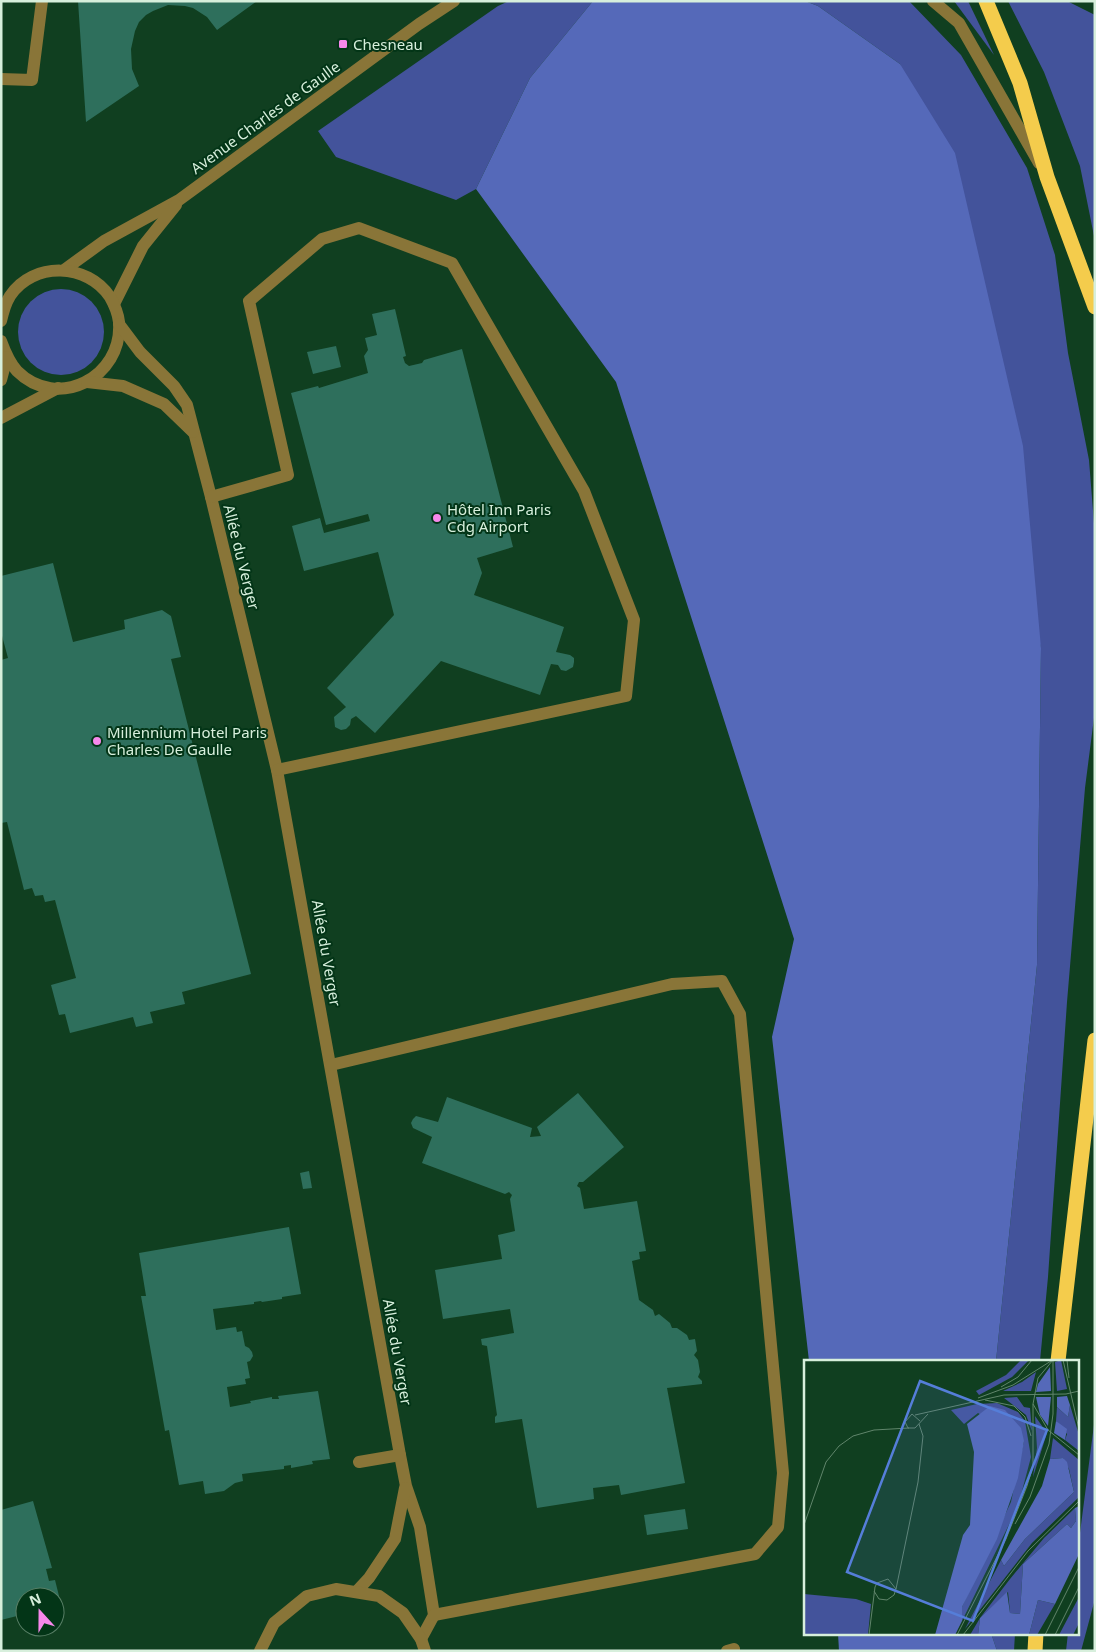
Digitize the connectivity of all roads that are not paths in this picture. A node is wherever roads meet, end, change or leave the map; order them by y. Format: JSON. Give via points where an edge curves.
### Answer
{"nodes":[{"id":1,"x":42,"y":1,"type":"edge"},
{"id":2,"x":443,"y":1,"type":"edge"},
{"id":3,"x":454,"y":1,"type":"edge"},
{"id":4,"x":933,"y":1,"type":"edge"},
{"id":5,"x":986,"y":1,"type":"edge"},
{"id":6,"x":419,"y":24,"type":"junction"},
{"id":7,"x":1,"y":79,"type":"edge"},
{"id":8,"x":1047,"y":177,"type":"junction"},
{"id":9,"x":179,"y":200,"type":"junction"},
{"id":10,"x":64,"y":270,"type":"junction"},
{"id":11,"x":7,"y":292,"type":"edge"},
{"id":12,"x":114,"y":304,"type":"junction"},
{"id":13,"x":1095,"y":307,"type":"edge"},
{"id":14,"x":1,"y":321,"type":"edge"},
{"id":15,"x":119,"y":324,"type":"junction"},
{"id":16,"x":1,"y":341,"type":"edge"},
{"id":17,"x":7,"y":357,"type":"junction"},
{"id":18,"x":1,"y":380,"type":"edge"},
{"id":19,"x":87,"y":382,"type":"junction"},
{"id":20,"x":58,"y":388,"type":"junction"},
{"id":21,"x":1,"y":418,"type":"edge"},
{"id":22,"x":193,"y":432,"type":"junction"},
{"id":23,"x":211,"y":497,"type":"junction"},
{"id":24,"x":277,"y":770,"type":"junction"},
{"id":25,"x":1095,"y":1040,"type":"edge"},
{"id":26,"x":331,"y":1065,"type":"junction"},
{"id":27,"x":1058,"y":1360,"type":"edge"},
{"id":28,"x":400,"y":1455,"type":"junction"},
{"id":29,"x":359,"y":1462,"type":"dead end"},
{"id":30,"x":406,"y":1486,"type":"junction"},
{"id":31,"x":356,"y":1592,"type":"junction"},
{"id":32,"x":434,"y":1615,"type":"junction"},
{"id":33,"x":1036,"y":1634,"type":"edge"},
{"id":34,"x":423,"y":1645,"type":"edge"},
{"id":35,"x":260,"y":1651,"type":"edge"},
{"id":36,"x":727,"y":1651,"type":"edge"},
{"id":37,"x":734,"y":1651,"type":"edge"},
{"id":38,"x":1035,"y":1651,"type":"edge"}],
"edges":[{"from":1,"to":7,"type":"street","via":[[32,80]]},
{"from":2,"to":6,"type":"street","name":"Avenue Charles de Gaulle"},
{"from":3,"to":6,"type":"street","name":"Avenue Charles de Gaulle"},
{"from":4,"to":8,"type":"street","via":[[959,23]]},
{"from":5,"to":8,"type":"highway","via":[[1020,83]]},
{"from":6,"to":9,"type":"street","name":"Avenue Charles de Gaulle"},
{"from":8,"to":13,"type":"highway"},
{"from":9,"to":10,"type":"street","name":"Avenue Charles de Gaulle","via":[[104,241]]},
{"from":9,"to":12,"type":"street","name":"Avenue Charles de Gaulle","via":[[143,246]]},
{"from":10,"to":11,"type":"street","via":[[34,276]]},
{"from":10,"to":12,"type":"street","via":[[94,280]]},
{"from":11,"to":14,"type":"street"},
{"from":12,"to":15,"type":"street"},
{"from":15,"to":19,"type":"street","via":[[114,354],[103,370]]},
{"from":15,"to":22,"type":"street","name":"Allée du Verger","via":[[140,352],[174,386],[186,405]]},
{"from":16,"to":17,"type":"street"},
{"from":17,"to":18,"type":"street"},
{"from":17,"to":20,"type":"street","via":[[30,381]]},
{"from":19,"to":20,"type":"street"},
{"from":19,"to":22,"type":"street","via":[[123,386],[164,404]]},
{"from":20,"to":21,"type":"street"},
{"from":22,"to":23,"type":"street","name":"Allée du Verger"},
{"from":23,"to":24,"type":"street","name":"Allée du Verger"},
{"from":23,"to":24,"type":"street","via":[[288,475],[249,301],[322,239],[359,228],[452,263],[584,491],[634,620],[626,696]]},
{"from":24,"to":26,"type":"street","name":"Allée du Verger"},
{"from":25,"to":27,"type":"highway"},
{"from":26,"to":28,"type":"street","name":"Allée du Verger"},
{"from":26,"to":32,"type":"street","via":[[672,984],[722,981],[740,1014],[783,1473],[778,1527],[755,1554]]},
{"from":28,"to":29,"type":"street"},
{"from":28,"to":30,"type":"street","name":"Allée du Verger"},
{"from":30,"to":31,"type":"street","name":"Allée du Verger","via":[[395,1539]]},
{"from":30,"to":32,"type":"street","name":"Allée du Verger","via":[[420,1527]]},
{"from":31,"to":34,"type":"street","via":[[379,1596],[403,1613]]},
{"from":31,"to":35,"type":"street","via":[[336,1589],[307,1596],[274,1623]]},
{"from":32,"to":34,"type":"street"},
{"from":33,"to":38,"type":"highway"},
{"from":36,"to":37,"type":"street"}]}
